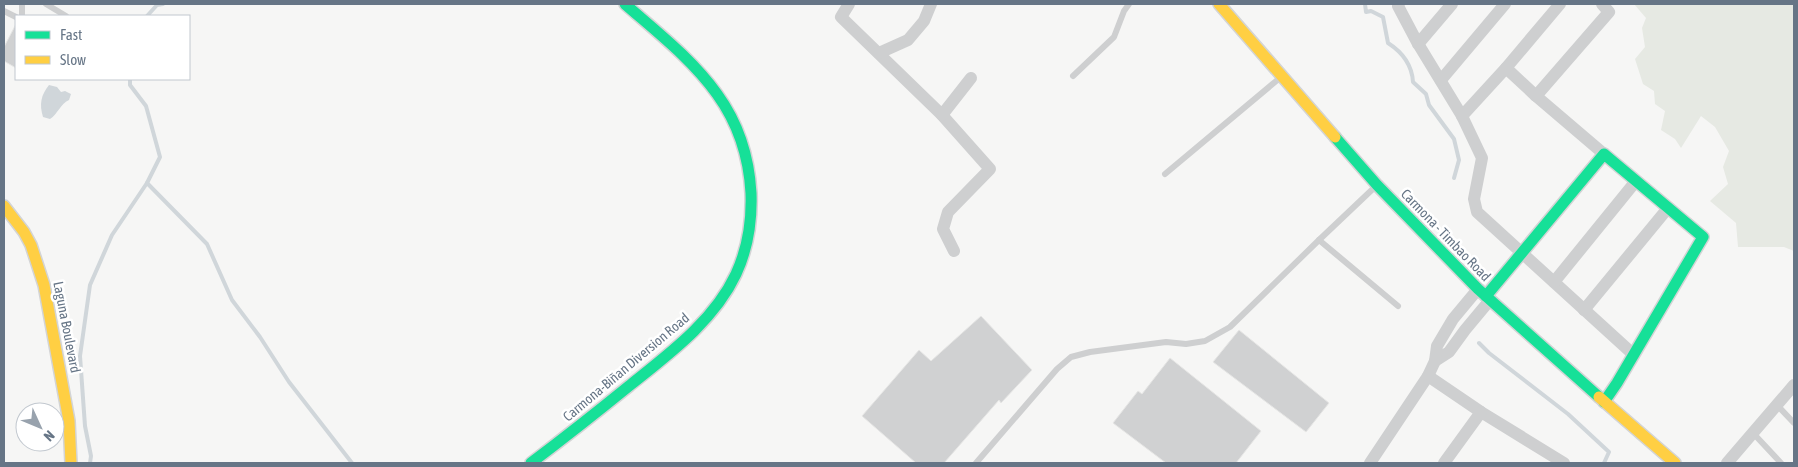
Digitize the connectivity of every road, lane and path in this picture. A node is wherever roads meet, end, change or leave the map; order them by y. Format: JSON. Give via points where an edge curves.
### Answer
{"nodes":[{"id":1,"x":46,"y":4,"type":"edge"},
{"id":2,"x":625,"y":4,"type":"edge"},
{"id":3,"x":849,"y":4,"type":"edge"},
{"id":4,"x":931,"y":4,"type":"edge"},
{"id":5,"x":1128,"y":4,"type":"edge"},
{"id":6,"x":1219,"y":4,"type":"edge"},
{"id":7,"x":1399,"y":4,"type":"edge"},
{"id":8,"x":1452,"y":4,"type":"edge"},
{"id":9,"x":1505,"y":4,"type":"edge"},
{"id":10,"x":1560,"y":4,"type":"edge"},
{"id":11,"x":1602,"y":4,"type":"edge"},
{"id":12,"x":64,"y":15,"type":"edge"},
{"id":13,"x":1418,"y":44,"type":"junction"},
{"id":14,"x":879,"y":53,"type":"junction"},
{"id":15,"x":1506,"y":68,"type":"junction"},
{"id":16,"x":1073,"y":76,"type":"dead end"},
{"id":17,"x":1283,"y":76,"type":"junction"},
{"id":18,"x":971,"y":78,"type":"dead end"},
{"id":19,"x":1441,"y":80,"type":"junction"},
{"id":20,"x":1536,"y":96,"type":"junction"},
{"id":21,"x":942,"y":115,"type":"junction"},
{"id":22,"x":1462,"y":116,"type":"junction"},
{"id":23,"x":1604,"y":154,"type":"junction"},
{"id":24,"x":1165,"y":174,"type":"dead end"},
{"id":25,"x":1636,"y":181,"type":"junction"},
{"id":26,"x":1377,"y":185,"type":"junction"},
{"id":27,"x":4,"y":206,"type":"edge"},
{"id":28,"x":1668,"y":208,"type":"junction"},
{"id":29,"x":1319,"y":240,"type":"junction"},
{"id":30,"x":954,"y":251,"type":"dead end"},
{"id":31,"x":1522,"y":253,"type":"junction"},
{"id":32,"x":1554,"y":282,"type":"junction"},
{"id":33,"x":1485,"y":295,"type":"junction"},
{"id":34,"x":1398,"y":306,"type":"dead end"},
{"id":35,"x":1584,"y":310,"type":"junction"},
{"id":36,"x":1634,"y":355,"type":"junction"},
{"id":37,"x":1428,"y":376,"type":"junction"},
{"id":38,"x":1794,"y":385,"type":"edge"},
{"id":39,"x":1604,"y":402,"type":"junction"},
{"id":40,"x":1778,"y":406,"type":"junction"},
{"id":41,"x":1481,"y":412,"type":"junction"},
{"id":42,"x":1794,"y":423,"type":"edge"},
{"id":43,"x":1753,"y":433,"type":"junction"},
{"id":44,"x":71,"y":463,"type":"edge"},
{"id":45,"x":531,"y":463,"type":"edge"},
{"id":46,"x":976,"y":463,"type":"edge"},
{"id":47,"x":1370,"y":463,"type":"edge"},
{"id":48,"x":1444,"y":463,"type":"edge"},
{"id":49,"x":1564,"y":463,"type":"edge"},
{"id":50,"x":1675,"y":463,"type":"edge"},
{"id":51,"x":1729,"y":463,"type":"edge"},
{"id":52,"x":1781,"y":463,"type":"edge"}],
"edges":[{"from":1,"to":12,"type":"lane"},
{"from":2,"to":45,"type":"main road","name":"Carmona-Biñan Diversion Road","via":[[690,62],[729,112],[740,135],[750,174],[752,208],[747,242],[729,288],[695,332]]},
{"from":3,"to":14,"type":"street","via":[[841,17]]},
{"from":4,"to":14,"type":"street","via":[[924,21],[908,40]]},
{"from":5,"to":16,"type":"lane","via":[[1114,37]]},
{"from":6,"to":17,"type":"main road","name":"Carmona - Timbao Road"},
{"from":7,"to":13,"type":"street"},
{"from":8,"to":13,"type":"street"},
{"from":9,"to":19,"type":"street"},
{"from":10,"to":15,"type":"street"},
{"from":11,"to":20,"type":"street","via":[[1609,12]]},
{"from":13,"to":19,"type":"street"},
{"from":14,"to":21,"type":"street"},
{"from":15,"to":20,"type":"street"},
{"from":15,"to":22,"type":"street"},
{"from":17,"to":24,"type":"lane"},
{"from":17,"to":26,"type":"main road","name":"Carmona - Timbao Road"},
{"from":18,"to":21,"type":"street"},
{"from":19,"to":22,"type":"street"},
{"from":20,"to":23,"type":"street"},
{"from":21,"to":30,"type":"street","via":[[990,169],[948,212],[943,229]]},
{"from":22,"to":31,"type":"street","via":[[1482,158],[1474,199],[1477,212]]},
{"from":23,"to":25,"type":"main road"},
{"from":23,"to":31,"type":"main road"},
{"from":25,"to":28,"type":"main road"},
{"from":25,"to":32,"type":"street"},
{"from":26,"to":29,"type":"lane"},
{"from":26,"to":33,"type":"main road","name":"Carmona - Timbao Road"},
{"from":27,"to":44,"type":"main road","name":"Laguna Boulevard","via":[[31,245],[44,285],[69,421]]},
{"from":28,"to":35,"type":"street"},
{"from":28,"to":36,"type":"main road","via":[[1703,237]]},
{"from":29,"to":34,"type":"lane"},
{"from":29,"to":46,"type":"lane","via":[[1230,327],[1206,341],[1166,342],[1071,357]]},
{"from":31,"to":32,"type":"street"},
{"from":31,"to":33,"type":"main road"},
{"from":32,"to":35,"type":"street"},
{"from":33,"to":37,"type":"street","via":[[1453,319],[1437,346]]},
{"from":33,"to":39,"type":"main road","name":"Carmona - Timbao Road"},
{"from":35,"to":36,"type":"street"},
{"from":36,"to":39,"type":"main road"},
{"from":37,"to":41,"type":"street"},
{"from":37,"to":47,"type":"street"},
{"from":38,"to":40,"type":"street"},
{"from":39,"to":50,"type":"main road","name":"Carmona - Timbao Road"},
{"from":40,"to":42,"type":"lane"},
{"from":40,"to":43,"type":"street"},
{"from":41,"to":48,"type":"street"},
{"from":41,"to":49,"type":"street"},
{"from":43,"to":51,"type":"street"},
{"from":43,"to":52,"type":"lane"}]}
